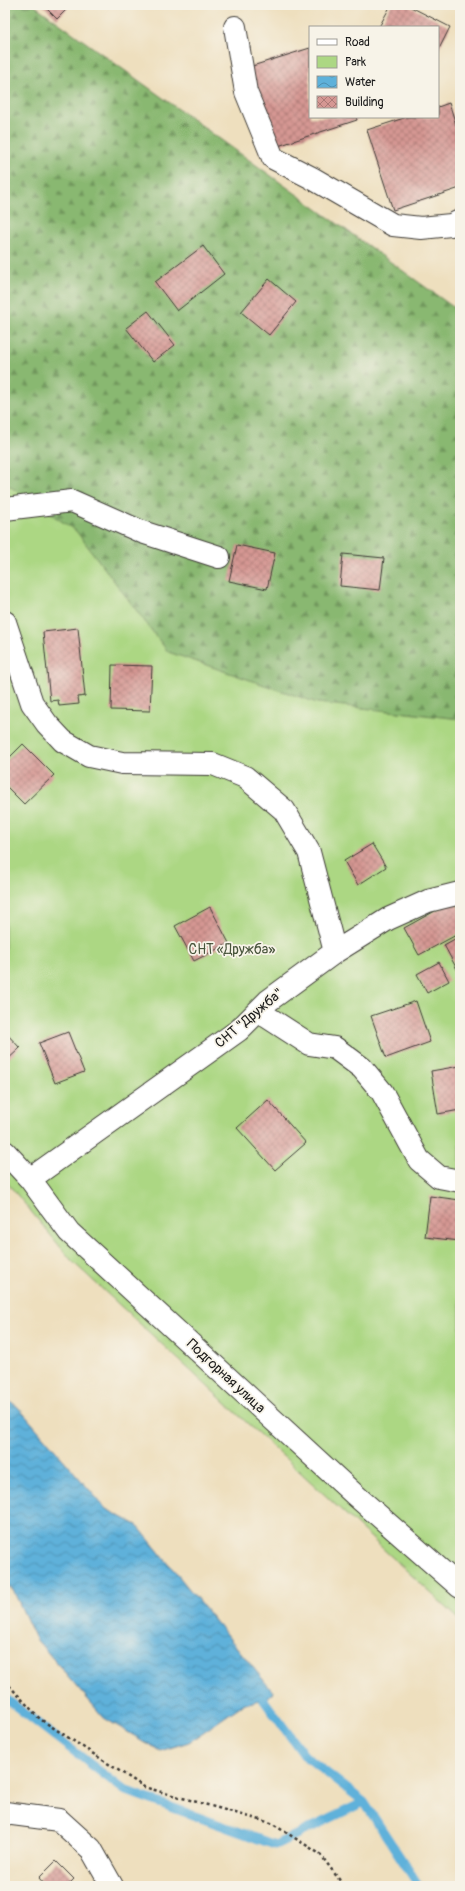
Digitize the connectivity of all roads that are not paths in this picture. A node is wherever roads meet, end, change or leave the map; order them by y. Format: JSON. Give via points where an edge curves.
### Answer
{"nodes":[{"id":1,"x":235,"y":27,"type":"dead end"},
{"id":2,"x":460,"y":221,"type":"edge"},
{"id":3,"x":5,"y":509,"type":"edge"},
{"id":4,"x":219,"y":557,"type":"dead end"},
{"id":5,"x":5,"y":622,"type":"edge"},
{"id":6,"x":460,"y":893,"type":"edge"},
{"id":7,"x":335,"y":952,"type":"junction"},
{"id":8,"x":258,"y":1011,"type":"junction"},
{"id":9,"x":5,"y":1152,"type":"edge"},
{"id":10,"x":30,"y":1179,"type":"junction"},
{"id":11,"x":460,"y":1181,"type":"edge"},
{"id":12,"x":460,"y":1587,"type":"edge"},
{"id":13,"x":5,"y":1813,"type":"edge"},
{"id":14,"x":112,"y":1886,"type":"edge"}],
"edges":[{"from":1,"to":2,"type":"street","via":[[246,92],[273,158],[393,225],[422,228],[452,225]]},
{"from":3,"to":4,"type":"street","via":[[72,501],[142,532]]},
{"from":5,"to":7,"type":"street","via":[[32,703],[63,741],[89,756],[122,763],[213,764],[245,777],[284,810],[309,852]]},
{"from":6,"to":7,"type":"street","name":"СНТ \"Дружба\"","via":[[428,901],[388,919]]},
{"from":7,"to":8,"type":"street","name":"СНТ \"Дружба\""},
{"from":8,"to":10,"type":"street","name":"СНТ \"Дружба\"","via":[[239,1030]]},
{"from":8,"to":11,"type":"street","via":[[309,1044],[335,1048],[362,1068],[382,1092],[419,1160],[439,1177]]},
{"from":9,"to":10,"type":"street","name":"Подгорная улица"},
{"from":10,"to":12,"type":"street","name":"Подгорная улица","via":[[69,1232],[354,1494]]},
{"from":13,"to":14,"type":"street","via":[[59,1820],[91,1849]]}]}
